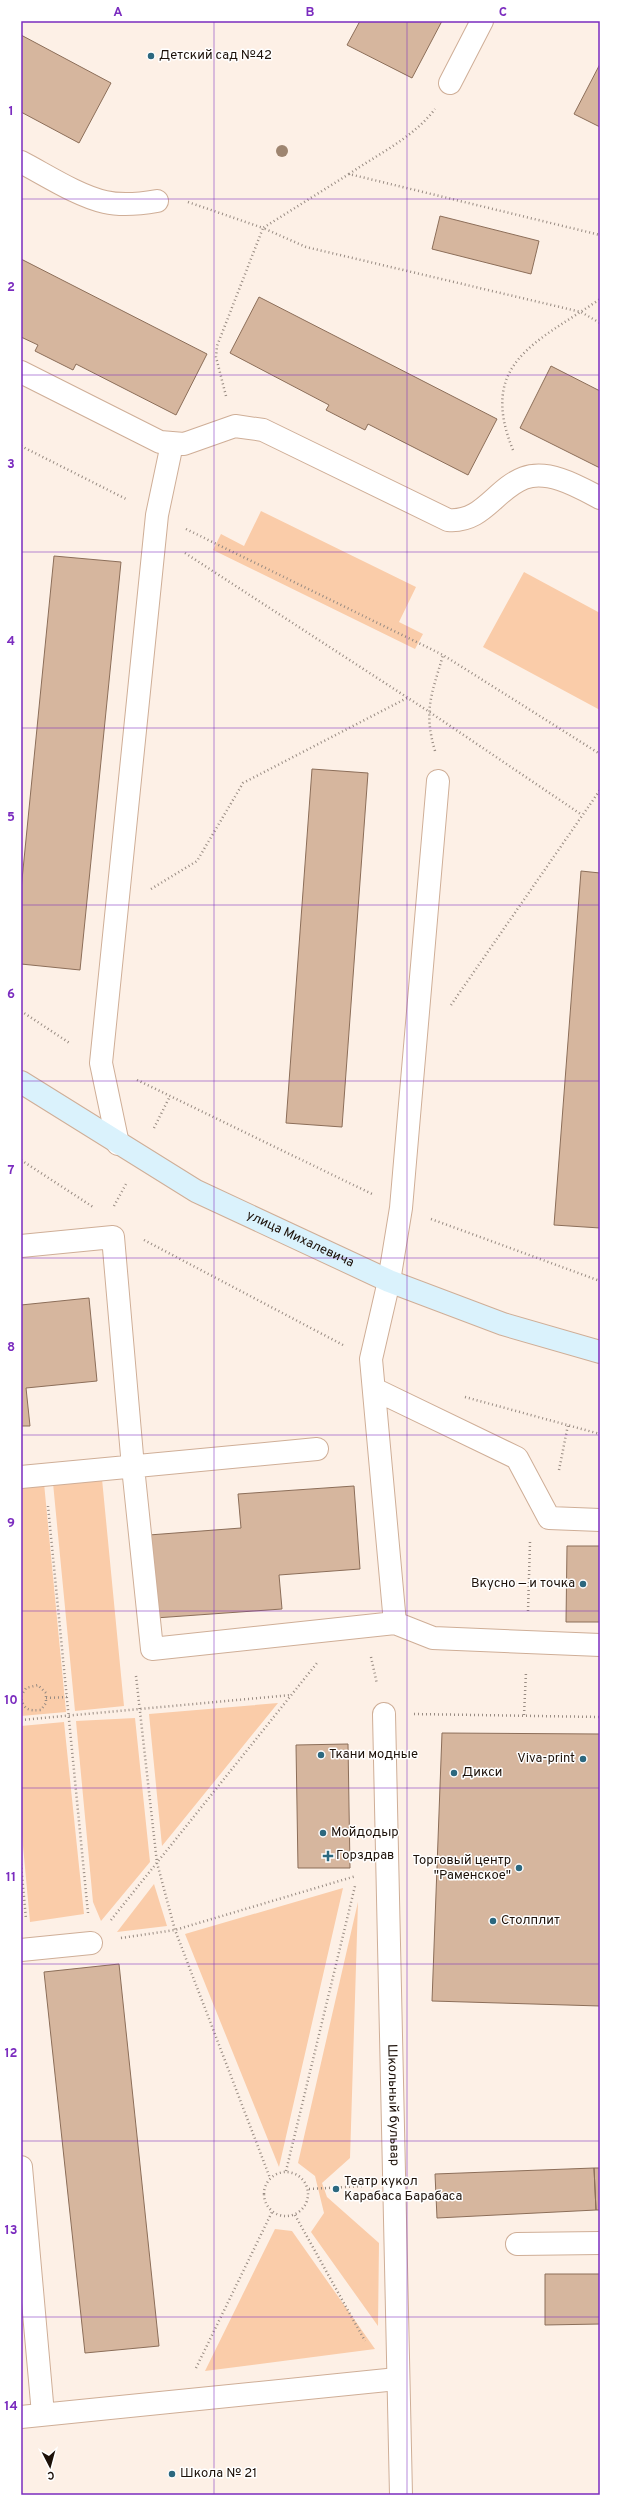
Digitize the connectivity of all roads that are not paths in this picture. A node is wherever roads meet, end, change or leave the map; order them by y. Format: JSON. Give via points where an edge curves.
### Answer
{"nodes":[{"id":1,"x":482,"y":21,"type":"edge"},
{"id":2,"x":450,"y":83,"type":"road end"},
{"id":3,"x":21,"y":162,"type":"edge"},
{"id":4,"x":157,"y":201,"type":"road end"},
{"id":5,"x":21,"y":372,"type":"edge"},
{"id":6,"x":172,"y":444,"type":"junction"},
{"id":7,"x":600,"y":498,"type":"edge"},
{"id":8,"x":438,"y":781,"type":"road end"},
{"id":9,"x":21,"y":1082,"type":"edge"},
{"id":10,"x":118,"y":1144,"type":"junction"},
{"id":11,"x":21,"y":1246,"type":"edge"},
{"id":12,"x":389,"y":1281,"type":"junction"},
{"id":13,"x":600,"y":1352,"type":"edge"},
{"id":14,"x":374,"y":1389,"type":"junction"},
{"id":15,"x":317,"y":1449,"type":"dead end"},
{"id":16,"x":133,"y":1467,"type":"junction"},
{"id":17,"x":21,"y":1478,"type":"edge"},
{"id":18,"x":600,"y":1520,"type":"edge"},
{"id":19,"x":396,"y":1623,"type":"junction"},
{"id":20,"x":600,"y":1645,"type":"edge"},
{"id":21,"x":384,"y":1714,"type":"road end"},
{"id":22,"x":91,"y":1943,"type":"road end"},
{"id":23,"x":25,"y":1950,"type":"edge"},
{"id":24,"x":21,"y":2172,"type":"edge"},
{"id":25,"x":600,"y":2243,"type":"edge"},
{"id":26,"x":517,"y":2244,"type":"dead end"},
{"id":27,"x":392,"y":2379,"type":"junction"},
{"id":28,"x":43,"y":2414,"type":"junction"},
{"id":29,"x":21,"y":2417,"type":"edge"},
{"id":30,"x":401,"y":2495,"type":"edge"}],
"edges":[{"from":1,"to":2,"type":"street"},
{"from":3,"to":4,"type":"street","via":[[88,197],[105,202],[138,204]]},
{"from":5,"to":6,"type":"street","via":[[149,437]]},
{"from":6,"to":7,"type":"street","via":[[184,444],[235,426],[263,430],[448,520],[467,518],[482,511],[524,478],[537,476],[561,479]]},
{"from":6,"to":10,"type":"street","via":[[157,525],[101,1063]]},
{"from":8,"to":12,"type":"street","via":[[401,1208]]},
{"from":9,"to":10,"type":"main road","name":"улица Михалевича"},
{"from":10,"to":12,"type":"main road","name":"улица Михалевича","via":[[196,1191]]},
{"from":11,"to":16,"type":"street","via":[[113,1237]]},
{"from":12,"to":13,"type":"main road","name":"улица Михалевича","via":[[503,1324]]},
{"from":12,"to":14,"type":"street","via":[[371,1359]]},
{"from":14,"to":18,"type":"street","via":[[517,1458],[549,1518]]},
{"from":14,"to":19,"type":"street"},
{"from":15,"to":16,"type":"street"},
{"from":16,"to":17,"type":"street"},
{"from":16,"to":19,"type":"street","via":[[152,1649]]},
{"from":19,"to":20,"type":"street","via":[[433,1638]]},
{"from":21,"to":27,"type":"street","name":"Школьный бульвар","via":[[394,2184]]},
{"from":22,"to":23,"type":"street"},
{"from":24,"to":28,"type":"street"},
{"from":25,"to":26,"type":"street"},
{"from":27,"to":28,"type":"street"},
{"from":27,"to":30,"type":"street","name":"Школьный бульвар"},
{"from":28,"to":29,"type":"street"}]}
